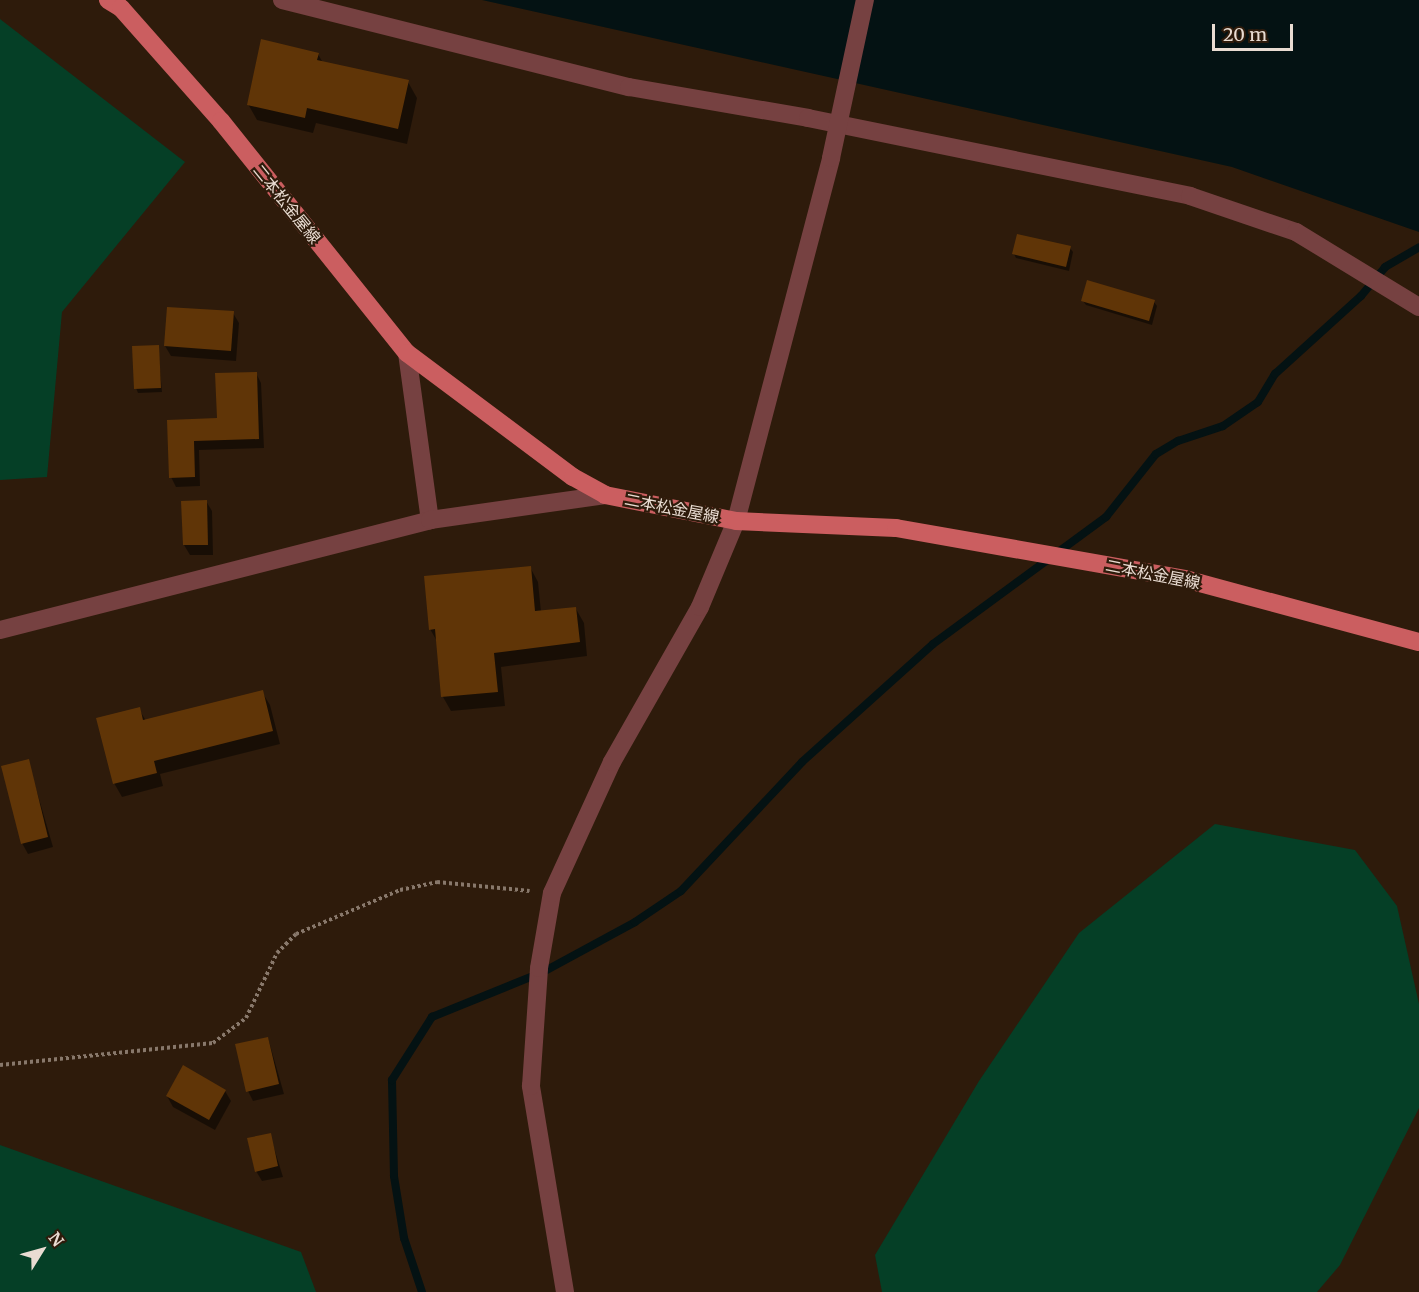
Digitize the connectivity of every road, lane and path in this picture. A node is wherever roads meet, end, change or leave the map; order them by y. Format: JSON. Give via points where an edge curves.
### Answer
{"nodes":[{"id":1,"x":282,"y":0,"type":"edge"},
{"id":2,"x":866,"y":0,"type":"edge"},
{"id":3,"x":120,"y":3,"type":"edge"},
{"id":4,"x":1411,"y":303,"type":"edge"},
{"id":5,"x":407,"y":352,"type":"junction"},
{"id":6,"x":605,"y":495,"type":"junction"},
{"id":7,"x":430,"y":520,"type":"junction"},
{"id":8,"x":736,"y":521,"type":"junction"},
{"id":9,"x":0,"y":630,"type":"edge"},
{"id":10,"x":1419,"y":642,"type":"edge"},
{"id":11,"x":552,"y":892,"type":"junction"},
{"id":12,"x":0,"y":1065,"type":"edge"},
{"id":13,"x":565,"y":1292,"type":"edge"}],
"edges":[{"from":1,"to":4,"type":"street","via":[[630,87],[808,117],[1190,196],[1296,232]]},
{"from":2,"to":8,"type":"street","bridge":true,"via":[[831,158]]},
{"from":3,"to":5,"type":"main road","name":"二本松金屋線","via":[[221,121]]},
{"from":5,"to":6,"type":"main road","name":"二本松金屋線","via":[[573,477]]},
{"from":5,"to":7,"type":"street"},
{"from":6,"to":7,"type":"street"},
{"from":6,"to":8,"type":"main road","name":"二本松金屋線"},
{"from":7,"to":9,"type":"street"},
{"from":8,"to":10,"type":"main road","name":"二本松金屋線","via":[[896,528],[1173,576]]},
{"from":8,"to":11,"type":"street","via":[[700,607],[612,762]]},
{"from":11,"to":12,"type":"path","via":[[437,882],[400,890],[296,934],[277,953],[246,1018],[213,1043]]},
{"from":11,"to":13,"type":"street","via":[[538,968],[531,1086]]}]}
